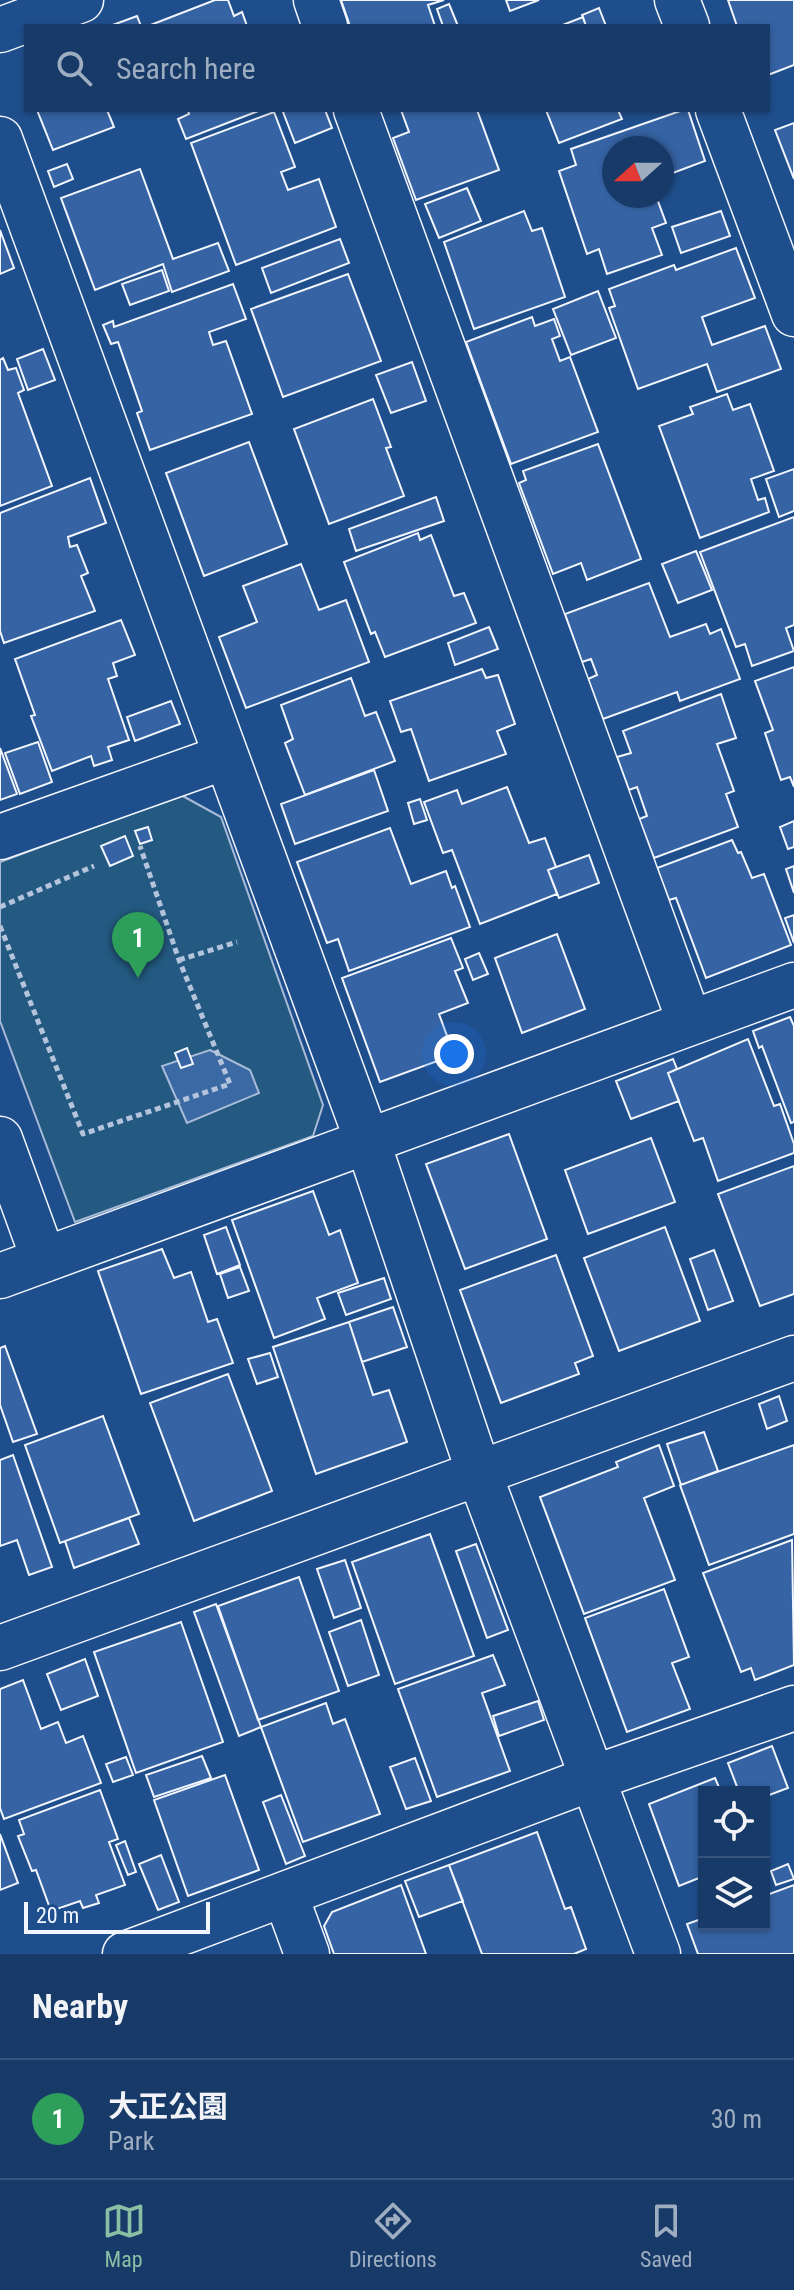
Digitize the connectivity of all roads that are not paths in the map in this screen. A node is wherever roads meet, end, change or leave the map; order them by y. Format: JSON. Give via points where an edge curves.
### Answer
{"nodes":[{"id":1,"x":81,"y":0,"type":"edge"},
{"id":2,"x":316,"y":0,"type":"edge"},
{"id":3,"x":677,"y":0,"type":"edge"},
{"id":4,"x":324,"y":24,"type":"edge"},
{"id":5,"x":686,"y":24,"type":"edge"},
{"id":6,"x":0,"y":30,"type":"edge"},
{"id":7,"x":357,"y":112,"type":"edge"},
{"id":8,"x":719,"y":112,"type":"edge"},
{"id":9,"x":0,"y":139,"type":"edge"},
{"id":10,"x":794,"y":314,"type":"edge"},
{"id":11,"x":225,"y":757,"type":"junction"},
{"id":12,"x":0,"y":837,"type":"edge"},
{"id":13,"x":794,"y":985,"type":"edge"},
{"id":14,"x":690,"y":1023,"type":"junction"},
{"id":15,"x":0,"y":1139,"type":"edge"},
{"id":16,"x":367,"y":1140,"type":"junction"},
{"id":17,"x":44,"y":1260,"type":"junction"},
{"id":18,"x":0,"y":1276,"type":"edge"},
{"id":19,"x":794,"y":1358,"type":"edge"},
{"id":20,"x":479,"y":1473,"type":"junction"},
{"id":21,"x":0,"y":1648,"type":"edge"},
{"id":22,"x":794,"y":1708,"type":"edge"},
{"id":23,"x":593,"y":1778,"type":"junction"},
{"id":24,"x":285,"y":1894,"type":"junction"},
{"id":25,"x":125,"y":1954,"type":"edge"},
{"id":26,"x":307,"y":1954,"type":"edge"},
{"id":27,"x":658,"y":1954,"type":"edge"}],
"edges":[{"from":1,"to":6,"type":"street"},
{"from":2,"to":4,"type":"street"},
{"from":3,"to":5,"type":"street"},
{"from":7,"to":14,"type":"street"},
{"from":8,"to":10,"type":"street"},
{"from":9,"to":11,"type":"street"},
{"from":11,"to":12,"type":"street"},
{"from":11,"to":16,"type":"street"},
{"from":13,"to":14,"type":"street"},
{"from":14,"to":16,"type":"street"},
{"from":15,"to":17,"type":"street"},
{"from":16,"to":17,"type":"street"},
{"from":16,"to":20,"type":"street"},
{"from":17,"to":18,"type":"street"},
{"from":19,"to":20,"type":"street"},
{"from":20,"to":21,"type":"street"},
{"from":20,"to":23,"type":"street"},
{"from":22,"to":23,"type":"street"},
{"from":23,"to":24,"type":"street"},
{"from":23,"to":27,"type":"street"},
{"from":24,"to":25,"type":"street"},
{"from":24,"to":26,"type":"street"}]}
